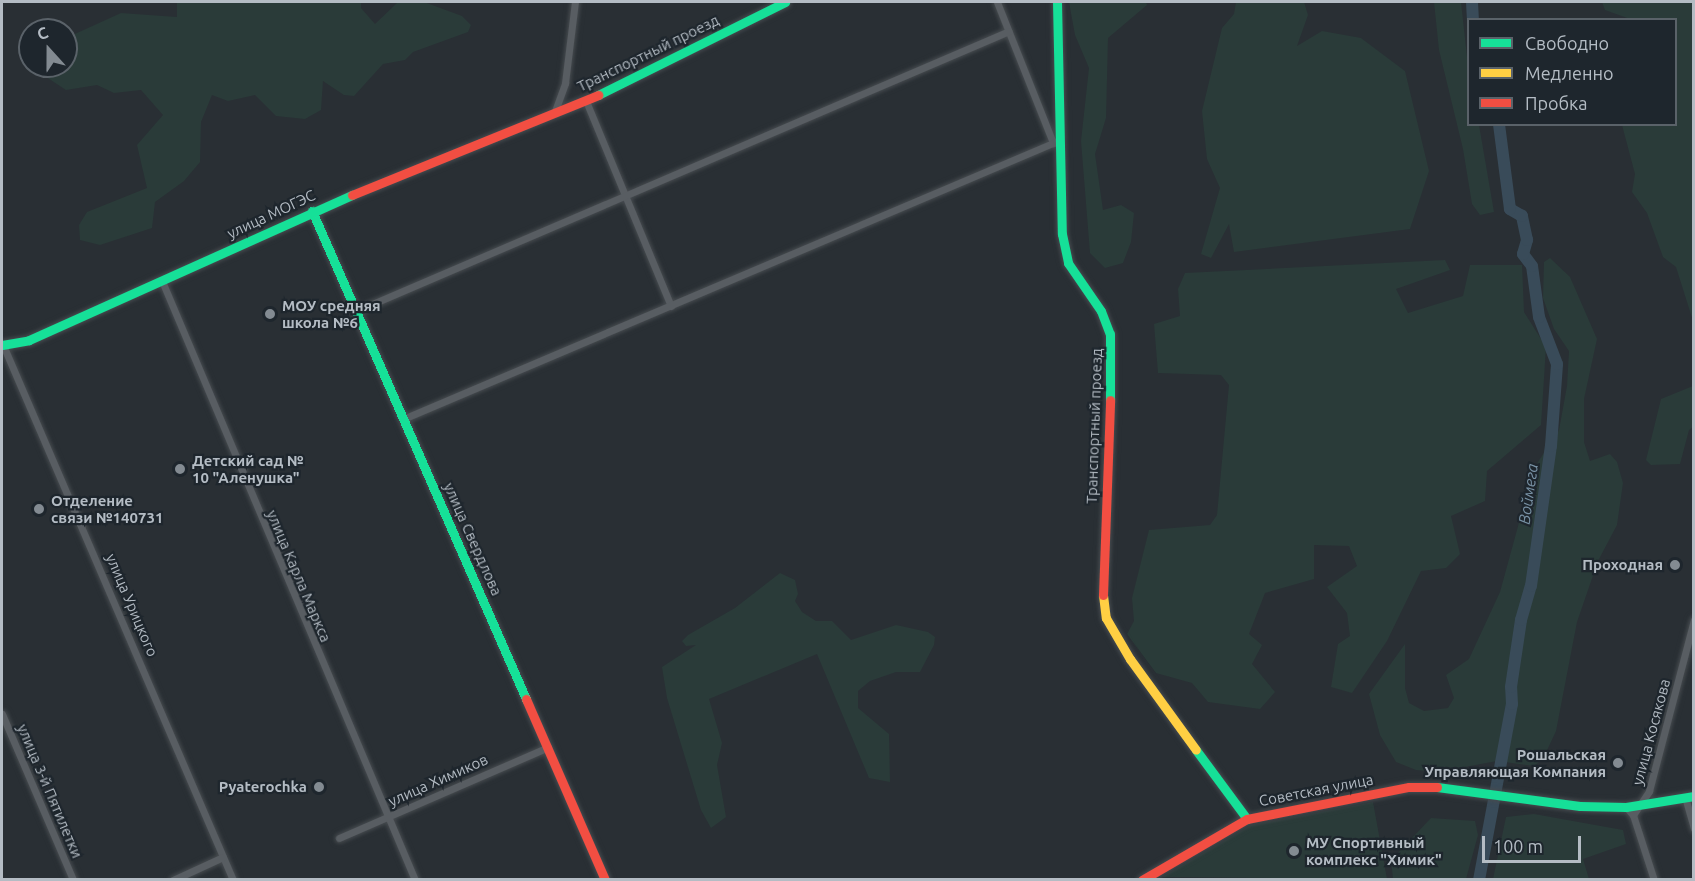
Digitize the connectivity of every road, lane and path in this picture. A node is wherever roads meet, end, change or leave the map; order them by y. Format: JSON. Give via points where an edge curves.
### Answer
{"nodes":[{"id":1,"x":575,"y":2,"type":"edge"},
{"id":2,"x":785,"y":2,"type":"edge"},
{"id":3,"x":997,"y":2,"type":"edge"},
{"id":4,"x":1057,"y":2,"type":"edge"},
{"id":5,"x":1009,"y":31,"type":"junction"},
{"id":6,"x":586,"y":101,"type":"junction"},
{"id":7,"x":555,"y":111,"type":"junction"},
{"id":8,"x":1056,"y":142,"type":"junction"},
{"id":9,"x":624,"y":196,"type":"junction"},
{"id":10,"x":312,"y":211,"type":"junction"},
{"id":11,"x":162,"y":281,"type":"junction"},
{"id":12,"x":671,"y":306,"type":"junction"},
{"id":13,"x":356,"y":311,"type":"junction"},
{"id":14,"x":2,"y":344,"type":"edge"},
{"id":15,"x":404,"y":419,"type":"junction"},
{"id":16,"x":1694,"y":620,"type":"edge"},
{"id":17,"x":2,"y":714,"type":"edge"},
{"id":18,"x":548,"y":747,"type":"junction"},
{"id":19,"x":1689,"y":797,"type":"edge"},
{"id":20,"x":1644,"y":803,"type":"junction"},
{"id":21,"x":1626,"y":807,"type":"junction"},
{"id":22,"x":1633,"y":815,"type":"junction"},
{"id":23,"x":388,"y":817,"type":"junction"},
{"id":24,"x":1247,"y":819,"type":"junction"},
{"id":25,"x":1694,"y":829,"type":"edge"},
{"id":26,"x":339,"y":838,"type":"dead end"},
{"id":27,"x":223,"y":857,"type":"junction"},
{"id":28,"x":73,"y":879,"type":"edge"},
{"id":29,"x":173,"y":879,"type":"edge"},
{"id":30,"x":233,"y":879,"type":"edge"},
{"id":31,"x":415,"y":879,"type":"edge"},
{"id":32,"x":605,"y":879,"type":"edge"},
{"id":33,"x":1142,"y":879,"type":"edge"},
{"id":34,"x":1654,"y":879,"type":"edge"}],
"edges":[{"from":1,"to":7,"type":"street","via":[[565,83]]},
{"from":2,"to":6,"type":"street","name":"Транспортный проезд"},
{"from":3,"to":5,"type":"street"},
{"from":4,"to":8,"type":"street","name":"Транспортный проезд"},
{"from":5,"to":8,"type":"street"},
{"from":5,"to":9,"type":"street"},
{"from":6,"to":7,"type":"street","name":"Транспортный проезд"},
{"from":6,"to":9,"type":"street"},
{"from":7,"to":10,"type":"street","name":"улица МОГЭС"},
{"from":8,"to":12,"type":"street"},
{"from":8,"to":24,"type":"street","name":"Транспортный проезд","via":[[1062,234],[1068,263],[1101,311],[1110,334],[1102,586],[1106,618],[1130,659]]},
{"from":9,"to":12,"type":"street"},
{"from":9,"to":13,"type":"street"},
{"from":10,"to":11,"type":"street","name":"улица МОГЭС"},
{"from":10,"to":13,"type":"street","name":"улица Свердлова"},
{"from":11,"to":14,"type":"street","name":"улица МОГЭС","via":[[29,340]]},
{"from":11,"to":23,"type":"street","name":"улица Карла Маркса"},
{"from":12,"to":15,"type":"street"},
{"from":13,"to":15,"type":"street","name":"улица Свердлова"},
{"from":14,"to":27,"type":"street","name":"улица Урицкого"},
{"from":15,"to":18,"type":"street","name":"улица Свердлова"},
{"from":16,"to":20,"type":"street","name":"улица Косякова"},
{"from":17,"to":28,"type":"street","name":"улица 3-й Пятилетки"},
{"from":18,"to":23,"type":"street","name":"улица Химиков"},
{"from":18,"to":32,"type":"street","name":"улица Свердлова"},
{"from":19,"to":20,"type":"street","name":"Советская улица"},
{"from":19,"to":25,"type":"street"},
{"from":20,"to":21,"type":"street","name":"Советская улица"},
{"from":20,"to":22,"type":"street","name":"улица Косякова"},
{"from":21,"to":22,"type":"street"},
{"from":21,"to":24,"type":"street","name":"Советская улица","via":[[1409,787]]},
{"from":22,"to":34,"type":"street"},
{"from":23,"to":26,"type":"street","name":"улица Химиков"},
{"from":23,"to":31,"type":"street","name":"улица Карла Маркса"},
{"from":24,"to":33,"type":"street","name":"Советская улица"},
{"from":27,"to":29,"type":"street"},
{"from":27,"to":30,"type":"street","name":"улица Урицкого"}]}
